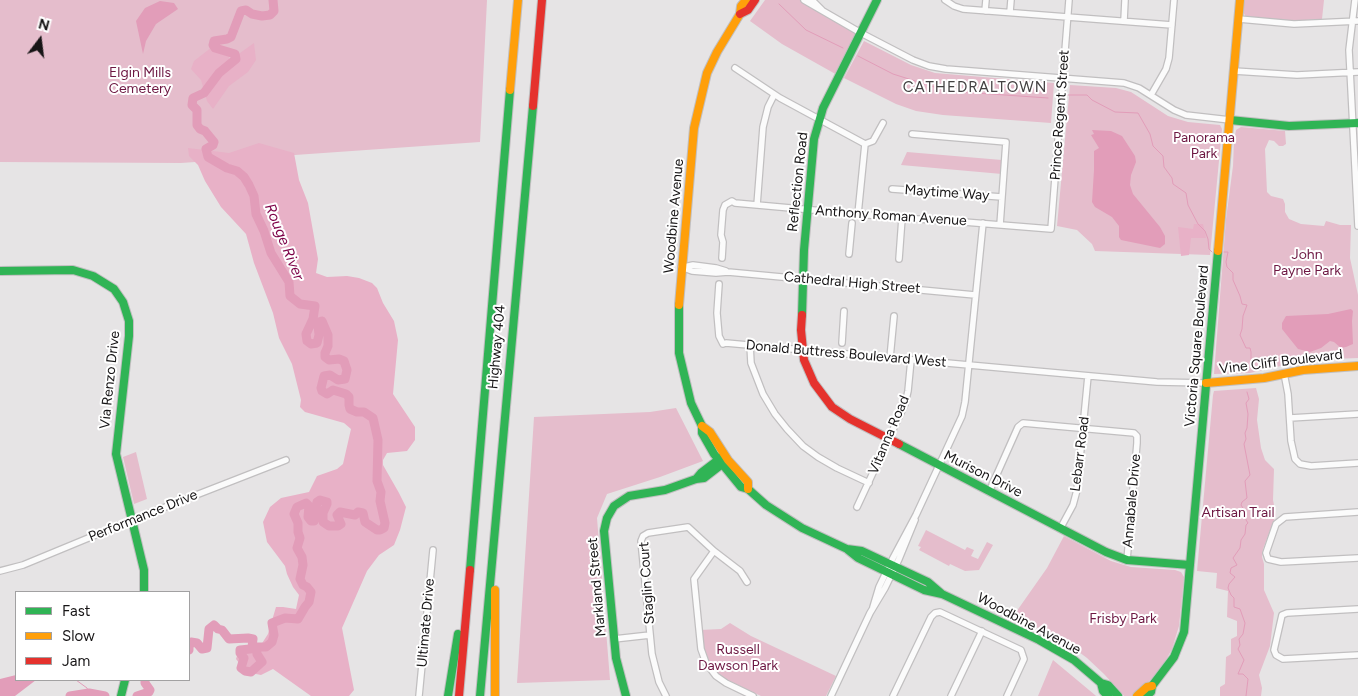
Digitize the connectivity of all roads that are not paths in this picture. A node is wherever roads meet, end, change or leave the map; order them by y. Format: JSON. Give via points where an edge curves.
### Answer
{"nodes":[{"id":1,"x":518,"y":0,"type":"edge"},
{"id":2,"x":543,"y":0,"type":"edge"},
{"id":3,"x":746,"y":0,"type":"edge"},
{"id":4,"x":756,"y":0,"type":"edge"},
{"id":5,"x":804,"y":0,"type":"edge"},
{"id":6,"x":812,"y":0,"type":"edge"},
{"id":7,"x":877,"y":0,"type":"edge"},
{"id":8,"x":945,"y":0,"type":"edge"},
{"id":9,"x":986,"y":0,"type":"edge"},
{"id":10,"x":1010,"y":0,"type":"edge"},
{"id":11,"x":1069,"y":0,"type":"edge"},
{"id":12,"x":1125,"y":0,"type":"edge"},
{"id":13,"x":1174,"y":0,"type":"edge"},
{"id":14,"x":1240,"y":0,"type":"edge"},
{"id":15,"x":1355,"y":0,"type":"edge"},
{"id":16,"x":985,"y":11,"type":"junction"},
{"id":17,"x":823,"y":12,"type":"junction"},
{"id":18,"x":1010,"y":12,"type":"junction"},
{"id":19,"x":740,"y":14,"type":"junction"},
{"id":20,"x":1068,"y":16,"type":"junction"},
{"id":21,"x":1239,"y":19,"type":"junction"},
{"id":22,"x":1124,"y":21,"type":"junction"},
{"id":23,"x":1355,"y":21,"type":"edge"},
{"id":24,"x":1172,"y":24,"type":"junction"},
{"id":25,"x":861,"y":33,"type":"junction"},
{"id":26,"x":735,"y":68,"type":"dead end"},
{"id":27,"x":1234,"y":71,"type":"junction"},
{"id":28,"x":1350,"y":72,"type":"junction"},
{"id":29,"x":1358,"y":72,"type":"edge"},
{"id":30,"x":1062,"y":78,"type":"junction"},
{"id":31,"x":774,"y":94,"type":"junction"},
{"id":32,"x":1151,"y":95,"type":"junction"},
{"id":33,"x":819,"y":119,"type":"junction"},
{"id":34,"x":1230,"y":120,"type":"junction"},
{"id":35,"x":883,"y":123,"type":"dead end"},
{"id":36,"x":1356,"y":123,"type":"edge"},
{"id":37,"x":912,"y":134,"type":"dead end"},
{"id":38,"x":865,"y":144,"type":"junction"},
{"id":39,"x":1357,"y":173,"type":"edge"},
{"id":40,"x":892,"y":189,"type":"dead end"},
{"id":41,"x":1002,"y":197,"type":"junction"},
{"id":42,"x":757,"y":204,"type":"junction"},
{"id":43,"x":807,"y":209,"type":"junction"},
{"id":44,"x":858,"y":214,"type":"junction"},
{"id":45,"x":902,"y":218,"type":"junction"},
{"id":46,"x":1358,"y":221,"type":"edge"},
{"id":47,"x":852,"y":223,"type":"dead end"},
{"id":48,"x":983,"y":223,"type":"junction"},
{"id":49,"x":1000,"y":225,"type":"junction"},
{"id":50,"x":1358,"y":226,"type":"edge"},
{"id":51,"x":1051,"y":229,"type":"joint"},
{"id":52,"x":849,"y":254,"type":"dead end"},
{"id":53,"x":722,"y":258,"type":"dead end"},
{"id":54,"x":899,"y":259,"type":"dead end"},
{"id":55,"x":682,"y":267,"type":"junction"},
{"id":56,"x":0,"y":271,"type":"edge"},
{"id":57,"x":803,"y":278,"type":"junction"},
{"id":58,"x":719,"y":284,"type":"dead end"},
{"id":59,"x":975,"y":295,"type":"junction"},
{"id":60,"x":844,"y":311,"type":"dead end"},
{"id":61,"x":894,"y":316,"type":"dead end"},
{"id":62,"x":842,"y":343,"type":"dead end"},
{"id":63,"x":750,"y":345,"type":"junction"},
{"id":64,"x":802,"y":350,"type":"junction"},
{"id":65,"x":890,"y":358,"type":"junction"},
{"id":66,"x":911,"y":360,"type":"junction"},
{"id":67,"x":968,"y":365,"type":"junction"},
{"id":68,"x":1358,"y":366,"type":"edge"},
{"id":69,"x":1284,"y":373,"type":"junction"},
{"id":70,"x":1088,"y":376,"type":"junction"},
{"id":71,"x":1206,"y":383,"type":"junction"},
{"id":72,"x":1358,"y":414,"type":"edge"},
{"id":73,"x":1290,"y":418,"type":"junction"},
{"id":74,"x":1084,"y":428,"type":"junction"},
{"id":75,"x":889,"y":440,"type":"junction"},
{"id":76,"x":286,"y":460,"type":"dead end"},
{"id":77,"x":723,"y":460,"type":"junction"},
{"id":78,"x":1358,"y":463,"type":"edge"},
{"id":79,"x":939,"y":466,"type":"junction"},
{"id":80,"x":478,"y":474,"type":"junction"},
{"id":81,"x":869,"y":483,"type":"junction"},
{"id":82,"x":989,"y":492,"type":"junction"},
{"id":83,"x":857,"y":507,"type":"dead end"},
{"id":84,"x":1358,"y":512,"type":"edge"},
{"id":85,"x":132,"y":520,"type":"junction"},
{"id":86,"x":1060,"y":528,"type":"junction"},
{"id":87,"x":433,"y":550,"type":"dead end"},
{"id":88,"x":714,"y":551,"type":"junction"},
{"id":89,"x":493,"y":552,"type":"junction"},
{"id":90,"x":1358,"y":558,"type":"edge"},
{"id":91,"x":1127,"y":560,"type":"junction"},
{"id":92,"x":1190,"y":565,"type":"junction"},
{"id":93,"x":891,"y":569,"type":"junction"},
{"id":94,"x":0,"y":571,"type":"edge"},
{"id":95,"x":747,"y":582,"type":"dead end"},
{"id":96,"x":144,"y":591,"type":"edge"},
{"id":97,"x":1358,"y":609,"type":"edge"},
{"id":98,"x":982,"y":631,"type":"junction"},
{"id":99,"x":650,"y":635,"type":"junction"},
{"id":100,"x":614,"y":639,"type":"junction"},
{"id":101,"x":1358,"y":655,"type":"edge"},
{"id":102,"x":124,"y":681,"type":"edge"},
{"id":103,"x":1101,"y":683,"type":"junction"},
{"id":104,"x":1152,"y":686,"type":"junction"},
{"id":105,"x":121,"y":696,"type":"edge"},
{"id":106,"x":418,"y":696,"type":"edge"},
{"id":107,"x":448,"y":696,"type":"edge"},
{"id":108,"x":459,"y":696,"type":"edge"},
{"id":109,"x":480,"y":696,"type":"edge"},
{"id":110,"x":495,"y":696,"type":"edge"},
{"id":111,"x":626,"y":696,"type":"edge"},
{"id":112,"x":666,"y":696,"type":"edge"},
{"id":113,"x":753,"y":696,"type":"edge"},
{"id":114,"x":831,"y":696,"type":"edge"},
{"id":115,"x":893,"y":696,"type":"edge"},
{"id":116,"x":952,"y":696,"type":"edge"},
{"id":117,"x":1007,"y":696,"type":"edge"},
{"id":118,"x":1108,"y":696,"type":"edge"},
{"id":119,"x":1118,"y":696,"type":"edge"},
{"id":120,"x":1137,"y":696,"type":"edge"},
{"id":121,"x":1146,"y":696,"type":"edge"}],
"edges":[{"from":1,"to":80,"type":"main road","name":"Highway 404"},
{"from":2,"to":89,"type":"main road","name":"Highway 404"},
{"from":3,"to":19,"type":"main road","name":"Woodbine Avenue"},
{"from":4,"to":19,"type":"main road","name":"Woodbine Avenue"},
{"from":5,"to":17,"type":"street"},
{"from":6,"to":17,"type":"street"},
{"from":7,"to":25,"type":"main road","name":"Reflection Road"},
{"from":8,"to":16,"type":"street","via":[[963,9]]},
{"from":9,"to":16,"type":"street"},
{"from":10,"to":18,"type":"street"},
{"from":11,"to":20,"type":"street","name":"Prince Regent Street"},
{"from":12,"to":22,"type":"street"},
{"from":13,"to":24,"type":"street"},
{"from":14,"to":21,"type":"main road","name":"Victoria Square Boulevard"},
{"from":15,"to":23,"type":"street"},
{"from":16,"to":18,"type":"street"},
{"from":17,"to":25,"type":"street"},
{"from":18,"to":20,"type":"street"},
{"from":19,"to":55,"type":"main road","name":"Woodbine Avenue","via":[[707,72],[700,98],[694,128]]},
{"from":20,"to":22,"type":"street"},
{"from":20,"to":30,"type":"street","name":"Prince Regent Street"},
{"from":21,"to":23,"type":"street","via":[[1294,24]]},
{"from":21,"to":27,"type":"main road","name":"Victoria Square Boulevard"},
{"from":22,"to":24,"type":"street"},
{"from":23,"to":28,"type":"street","via":[[1349,50]]},
{"from":24,"to":32,"type":"street","via":[[1166,69]]},
{"from":25,"to":30,"type":"street","via":[[929,66]]},
{"from":25,"to":33,"type":"main road","name":"Reflection Road"},
{"from":26,"to":31,"type":"street"},
{"from":27,"to":28,"type":"street","via":[[1297,75]]},
{"from":27,"to":34,"type":"main road","name":"Victoria Square Boulevard"},
{"from":28,"to":29,"type":"street"},
{"from":28,"to":36,"type":"street"},
{"from":30,"to":32,"type":"street","via":[[1124,83]]},
{"from":30,"to":51,"type":"street","name":"Prince Regent Street"},
{"from":31,"to":33,"type":"street"},
{"from":31,"to":42,"type":"street","via":[[763,127]]},
{"from":32,"to":34,"type":"street","via":[[1186,115]]},
{"from":33,"to":38,"type":"street"},
{"from":33,"to":43,"type":"main road","name":"Reflection Road","via":[[813,144]]},
{"from":34,"to":36,"type":"main road","via":[[1289,126]]},
{"from":34,"to":71,"type":"main road","name":"Victoria Square Boulevard"},
{"from":35,"to":38,"type":"street","via":[[873,141]]},
{"from":36,"to":39,"type":"street"},
{"from":37,"to":41,"type":"street","via":[[1006,142]]},
{"from":38,"to":44,"type":"street"},
{"from":39,"to":46,"type":"street"},
{"from":40,"to":41,"type":"street","name":"Maytime Way"},
{"from":41,"to":49,"type":"street"},
{"from":42,"to":43,"type":"street","name":"Anthony Roman Avenue"},
{"from":42,"to":53,"type":"street","name":"Anthony Roman Avenue","via":[[732,201],[725,205]]},
{"from":43,"to":44,"type":"street","name":"Anthony Roman Avenue"},
{"from":43,"to":57,"type":"main road","name":"Reflection Road"},
{"from":44,"to":45,"type":"street","name":"Anthony Roman Avenue"},
{"from":45,"to":48,"type":"street","name":"Anthony Roman Avenue"},
{"from":45,"to":54,"type":"street"},
{"from":46,"to":50,"type":"street"},
{"from":47,"to":52,"type":"street"},
{"from":48,"to":49,"type":"street","name":"Anthony Roman Avenue"},
{"from":48,"to":59,"type":"street"},
{"from":49,"to":51,"type":"street","name":"Anthony Roman Avenue"},
{"from":55,"to":57,"type":"street","name":"Cathedral High Street","via":[[692,271]]},
{"from":55,"to":77,"type":"main road","name":"Woodbine Avenue","via":[[679,353],[691,403]]},
{"from":56,"to":85,"type":"main road","name":"Via Renzo Drive","via":[[73,270],[93,276],[114,289],[122,302],[129,336],[116,454]]},
{"from":57,"to":59,"type":"street","name":"Cathedral High Street"},
{"from":57,"to":64,"type":"main road","name":"Reflection Road"},
{"from":58,"to":63,"type":"street","name":"Donald Buttress Boulevard West","via":[[717,308],[723,344]]},
{"from":59,"to":67,"type":"street"},
{"from":60,"to":62,"type":"street"},
{"from":61,"to":65,"type":"street"},
{"from":63,"to":64,"type":"street","name":"Donald Buttress Boulevard West"},
{"from":63,"to":81,"type":"street","via":[[749,355],[757,381],[770,407],[787,429],[818,457]]},
{"from":64,"to":65,"type":"street","name":"Donald Buttress Boulevard West"},
{"from":64,"to":75,"type":"main road","name":"Murison Drive","via":[[810,376],[828,402],[844,416]]},
{"from":65,"to":66,"type":"street","name":"Donald Buttress Boulevard West"},
{"from":66,"to":67,"type":"street","name":"Donald Buttress Boulevard West"},
{"from":66,"to":75,"type":"street","name":"Vitanna Road","via":[[908,396]]},
{"from":67,"to":70,"type":"street","name":"Donald Buttress Boulevard West"},
{"from":67,"to":79,"type":"street","via":[[964,409]]},
{"from":68,"to":69,"type":"main road","name":"Vine Cliff Boulevard"},
{"from":69,"to":71,"type":"main road","name":"Vine Cliff Boulevard"},
{"from":69,"to":73,"type":"street"},
{"from":70,"to":71,"type":"street","name":"Donald Buttress Boulevard West"},
{"from":70,"to":74,"type":"street","name":"Lebarr Road"},
{"from":71,"to":92,"type":"main road","name":"Victoria Square Boulevard"},
{"from":72,"to":73,"type":"street"},
{"from":73,"to":78,"type":"street","via":[[1291,441],[1295,459],[1300,464]]},
{"from":74,"to":82,"type":"street","via":[[1020,424]]},
{"from":74,"to":86,"type":"street","name":"Lebarr Road","via":[[1077,490]]},
{"from":74,"to":91,"type":"street","name":"Annabale Drive","via":[[1136,436]]},
{"from":75,"to":79,"type":"main road","name":"Murison Drive"},
{"from":75,"to":81,"type":"street","name":"Vitanna Road"},
{"from":76,"to":85,"type":"street","name":"Performance Drive"},
{"from":77,"to":93,"type":"main road","name":"Woodbine Avenue","via":[[748,482],[748,489],[784,517],[847,549],[858,558]]},
{"from":77,"to":100,"type":"main road","name":"Markland Street","via":[[696,478],[673,488],[629,496],[618,502],[608,514],[604,531]]},
{"from":79,"to":82,"type":"main road","name":"Murison Drive"},
{"from":79,"to":93,"type":"street"},
{"from":80,"to":107,"type":"main road"},
{"from":80,"to":108,"type":"main road","name":"Highway 404"},
{"from":81,"to":83,"type":"street","name":"Vitanna Road"},
{"from":82,"to":86,"type":"main road","name":"Murison Drive"},
{"from":84,"to":90,"type":"street","via":[[1285,517],[1276,524],[1266,553],[1268,558],[1281,562]]},
{"from":85,"to":94,"type":"street","name":"Performance Drive","via":[[23,565]]},
{"from":85,"to":96,"type":"main road","name":"Via Renzo Drive","via":[[144,570]]},
{"from":86,"to":91,"type":"main road","name":"Murison Drive"},
{"from":87,"to":106,"type":"street","name":"Ultimate Drive"},
{"from":88,"to":95,"type":"street","name":"Staglin Court","via":[[740,571]]},
{"from":88,"to":99,"type":"street","name":"Staglin Court","via":[[688,527],[643,536]]},
{"from":88,"to":113,"type":"street","via":[[694,582],[701,648],[706,663],[716,676]]},
{"from":89,"to":109,"type":"main road","name":"Highway 404"},
{"from":89,"to":110,"type":"main road"},
{"from":91,"to":92,"type":"main road","name":"Murison Drive"},
{"from":92,"to":104,"type":"main road","name":"Victoria Square Boulevard","via":[[1184,632],[1174,657]]},
{"from":93,"to":103,"type":"main road","name":"Woodbine Avenue","via":[[928,582],[942,594],[1057,650]]},
{"from":93,"to":114,"type":"street"},
{"from":97,"to":101,"type":"street","via":[[1282,615],[1274,650],[1283,659]]},
{"from":98,"to":115,"type":"street","via":[[943,613],[936,613]]},
{"from":98,"to":116,"type":"street"},
{"from":98,"to":117,"type":"street","via":[[1023,653],[1024,659]]},
{"from":99,"to":100,"type":"street"},
{"from":99,"to":112,"type":"street","name":"Staglin Court","via":[[653,661]]},
{"from":100,"to":111,"type":"main road","name":"Markland Street"},
{"from":102,"to":105,"type":"main road"},
{"from":103,"to":118,"type":"main road","name":"Woodbine Avenue"},
{"from":103,"to":119,"type":"main road","name":"Woodbine Avenue","via":[[1108,685]]},
{"from":104,"to":120,"type":"main road","name":"Victoria Square Boulevard"},
{"from":104,"to":121,"type":"main road","name":"Victoria Square Boulevard"}]}
